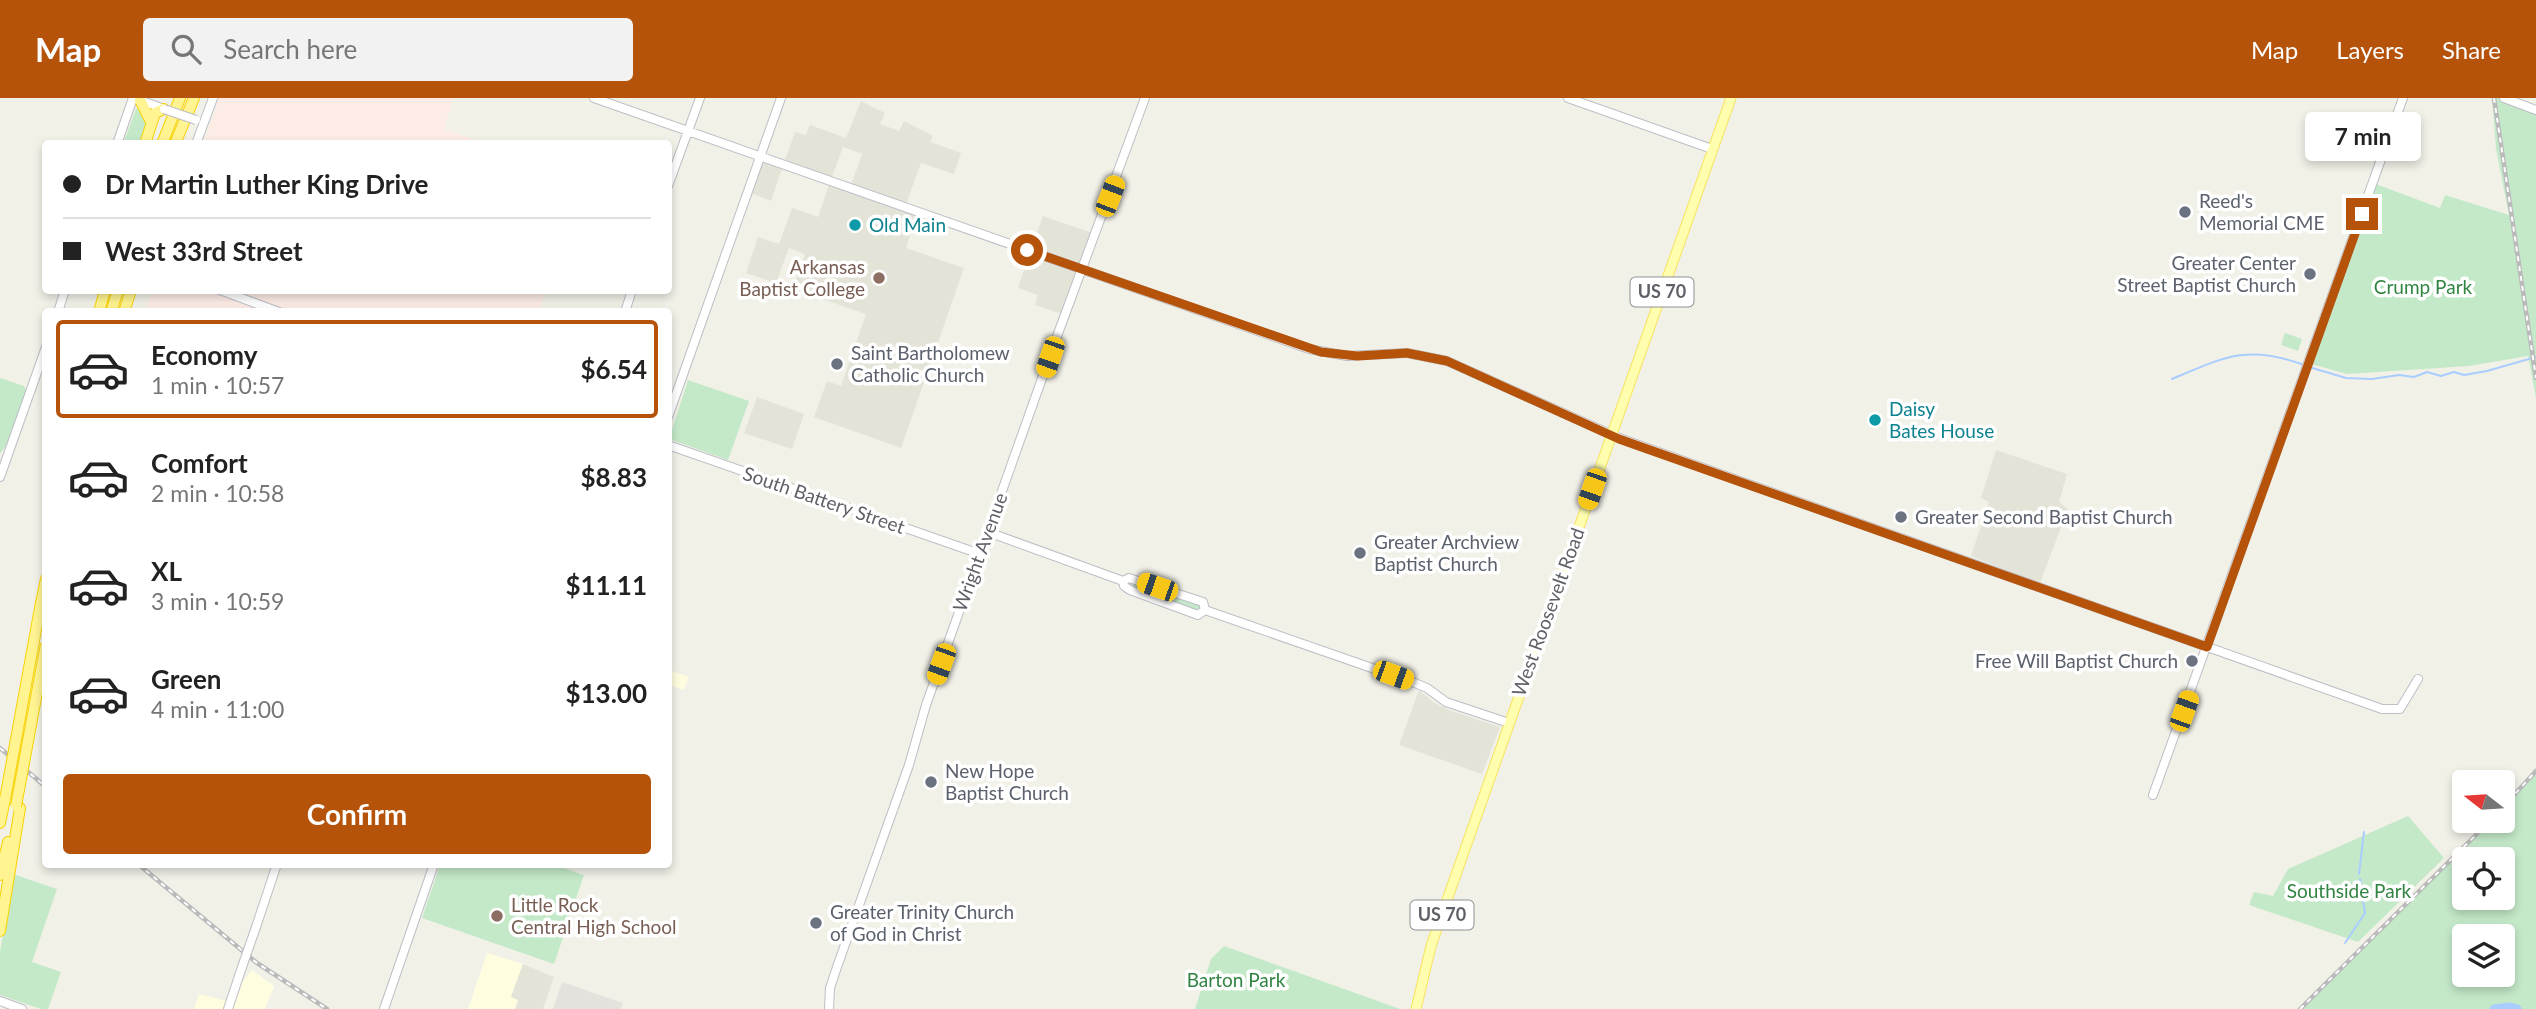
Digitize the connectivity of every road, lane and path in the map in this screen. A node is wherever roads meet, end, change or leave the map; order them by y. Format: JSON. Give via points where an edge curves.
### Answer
{"nodes":[{"id":1,"x":180,"y":98,"type":"edge"},
{"id":2,"x":194,"y":98,"type":"edge"},
{"id":3,"x":213,"y":98,"type":"edge"},
{"id":4,"x":594,"y":98,"type":"edge"},
{"id":5,"x":700,"y":98,"type":"edge"},
{"id":6,"x":781,"y":98,"type":"edge"},
{"id":7,"x":1145,"y":98,"type":"edge"},
{"id":8,"x":1568,"y":98,"type":"edge"},
{"id":9,"x":1731,"y":98,"type":"edge"},
{"id":10,"x":2403,"y":98,"type":"edge"},
{"id":11,"x":2504,"y":98,"type":"edge"},
{"id":12,"x":136,"y":99,"type":"edge"},
{"id":13,"x":163,"y":109,"type":"junction"},
{"id":14,"x":2536,"y":110,"type":"edge"},
{"id":15,"x":151,"y":122,"type":"junction"},
{"id":16,"x":200,"y":122,"type":"junction"},
{"id":17,"x":687,"y":131,"type":"junction"},
{"id":18,"x":119,"y":140,"type":"edge"},
{"id":19,"x":146,"y":140,"type":"edge"},
{"id":20,"x":164,"y":140,"type":"edge"},
{"id":21,"x":177,"y":140,"type":"edge"},
{"id":22,"x":197,"y":140,"type":"edge"},
{"id":23,"x":1712,"y":149,"type":"junction"},
{"id":24,"x":761,"y":157,"type":"junction"},
{"id":25,"x":672,"y":174,"type":"edge"},
{"id":26,"x":1082,"y":271,"type":"junction"},
{"id":27,"x":231,"y":294,"type":"edge"},
{"id":28,"x":268,"y":308,"type":"edge"},
{"id":29,"x":42,"y":358,"type":"edge"},
{"id":30,"x":672,"y":406,"type":"edge"},
{"id":31,"x":1611,"y":435,"type":"junction"},
{"id":32,"x":672,"y":446,"type":"edge"},
{"id":33,"x":0,"y":477,"type":"edge"},
{"id":34,"x":988,"y":532,"type":"junction"},
{"id":35,"x":980,"y":554,"type":"junction"},
{"id":36,"x":1123,"y":582,"type":"junction"},
{"id":37,"x":42,"y":598,"type":"edge"},
{"id":38,"x":1205,"y":610,"type":"junction"},
{"id":39,"x":2207,"y":647,"type":"junction"},
{"id":40,"x":42,"y":665,"type":"edge"},
{"id":41,"x":2418,"y":679,"type":"dead end"},
{"id":42,"x":1508,"y":723,"type":"junction"},
{"id":43,"x":2153,"y":795,"type":"dead end"},
{"id":44,"x":18,"y":807,"type":"junction"},
{"id":45,"x":0,"y":820,"type":"edge"},
{"id":46,"x":276,"y":868,"type":"edge"},
{"id":47,"x":433,"y":868,"type":"edge"},
{"id":48,"x":0,"y":875,"type":"edge"},
{"id":49,"x":0,"y":931,"type":"edge"},
{"id":50,"x":0,"y":1001,"type":"edge"},
{"id":51,"x":385,"y":1006,"type":"edge"},
{"id":52,"x":22,"y":1009,"type":"edge"},
{"id":53,"x":228,"y":1009,"type":"edge"},
{"id":54,"x":829,"y":1009,"type":"edge"},
{"id":55,"x":1416,"y":1009,"type":"edge"}],
"edges":[{"from":1,"to":20,"type":"highway"},
{"from":2,"to":21,"type":"highway"},
{"from":3,"to":16,"type":"street"},
{"from":4,"to":17,"type":"street"},
{"from":5,"to":17,"type":"street"},
{"from":6,"to":24,"type":"street"},
{"from":7,"to":26,"type":"street","name":"Wright Avenue"},
{"from":8,"to":23,"type":"street"},
{"from":9,"to":23,"type":"main road","name":"West Roosevelt Road","number":"US 70"},
{"from":10,"to":39,"type":"street"},
{"from":11,"to":14,"type":"street"},
{"from":12,"to":13,"type":"street"},
{"from":12,"to":15,"type":"highway"},
{"from":12,"to":18,"type":"street"},
{"from":13,"to":15,"type":"highway"},
{"from":13,"to":16,"type":"street","bridge":true},
{"from":15,"to":19,"type":"highway"},
{"from":16,"to":22,"type":"street"},
{"from":17,"to":24,"type":"street"},
{"from":17,"to":25,"type":"street"},
{"from":23,"to":31,"type":"main road","name":"West Roosevelt Road","number":"US 70"},
{"from":24,"to":26,"type":"street"},
{"from":24,"to":30,"type":"street"},
{"from":26,"to":31,"type":"street","via":[[1321,352],[1357,356],[1407,353],[1447,361]]},
{"from":26,"to":34,"type":"street","name":"Wright Avenue"},
{"from":27,"to":28,"type":"street"},
{"from":29,"to":33,"type":"street"},
{"from":31,"to":39,"type":"street"},
{"from":31,"to":42,"type":"main road","name":"West Roosevelt Road","number":"US 70"},
{"from":32,"to":35,"type":"street","name":"South Battery Street"},
{"from":34,"to":35,"type":"street","name":"Wright Avenue"},
{"from":34,"to":36,"type":"street"},
{"from":35,"to":54,"type":"street","name":"Wright Avenue","via":[[830,988]]},
{"from":36,"to":38,"type":"street","via":[[1130,590],[1198,615]]},
{"from":36,"to":38,"type":"street","via":[[1129,578],[1192,598],[1203,602]]},
{"from":37,"to":45,"type":"highway","bridge":true},
{"from":38,"to":42,"type":"street","via":[[1419,685],[1446,702]]},
{"from":39,"to":41,"type":"street","via":[[2382,709],[2400,709]]},
{"from":39,"to":43,"type":"street"},
{"from":40,"to":44,"type":"highway","bridge":true},
{"from":42,"to":55,"type":"main road","name":"West Roosevelt Road","number":"US 70","via":[[1431,946]]},
{"from":44,"to":48,"type":"highway"},
{"from":44,"to":49,"type":"highway"},
{"from":46,"to":53,"type":"street","bridge":true},
{"from":47,"to":51,"type":"street"},
{"from":50,"to":52,"type":"street"}]}
